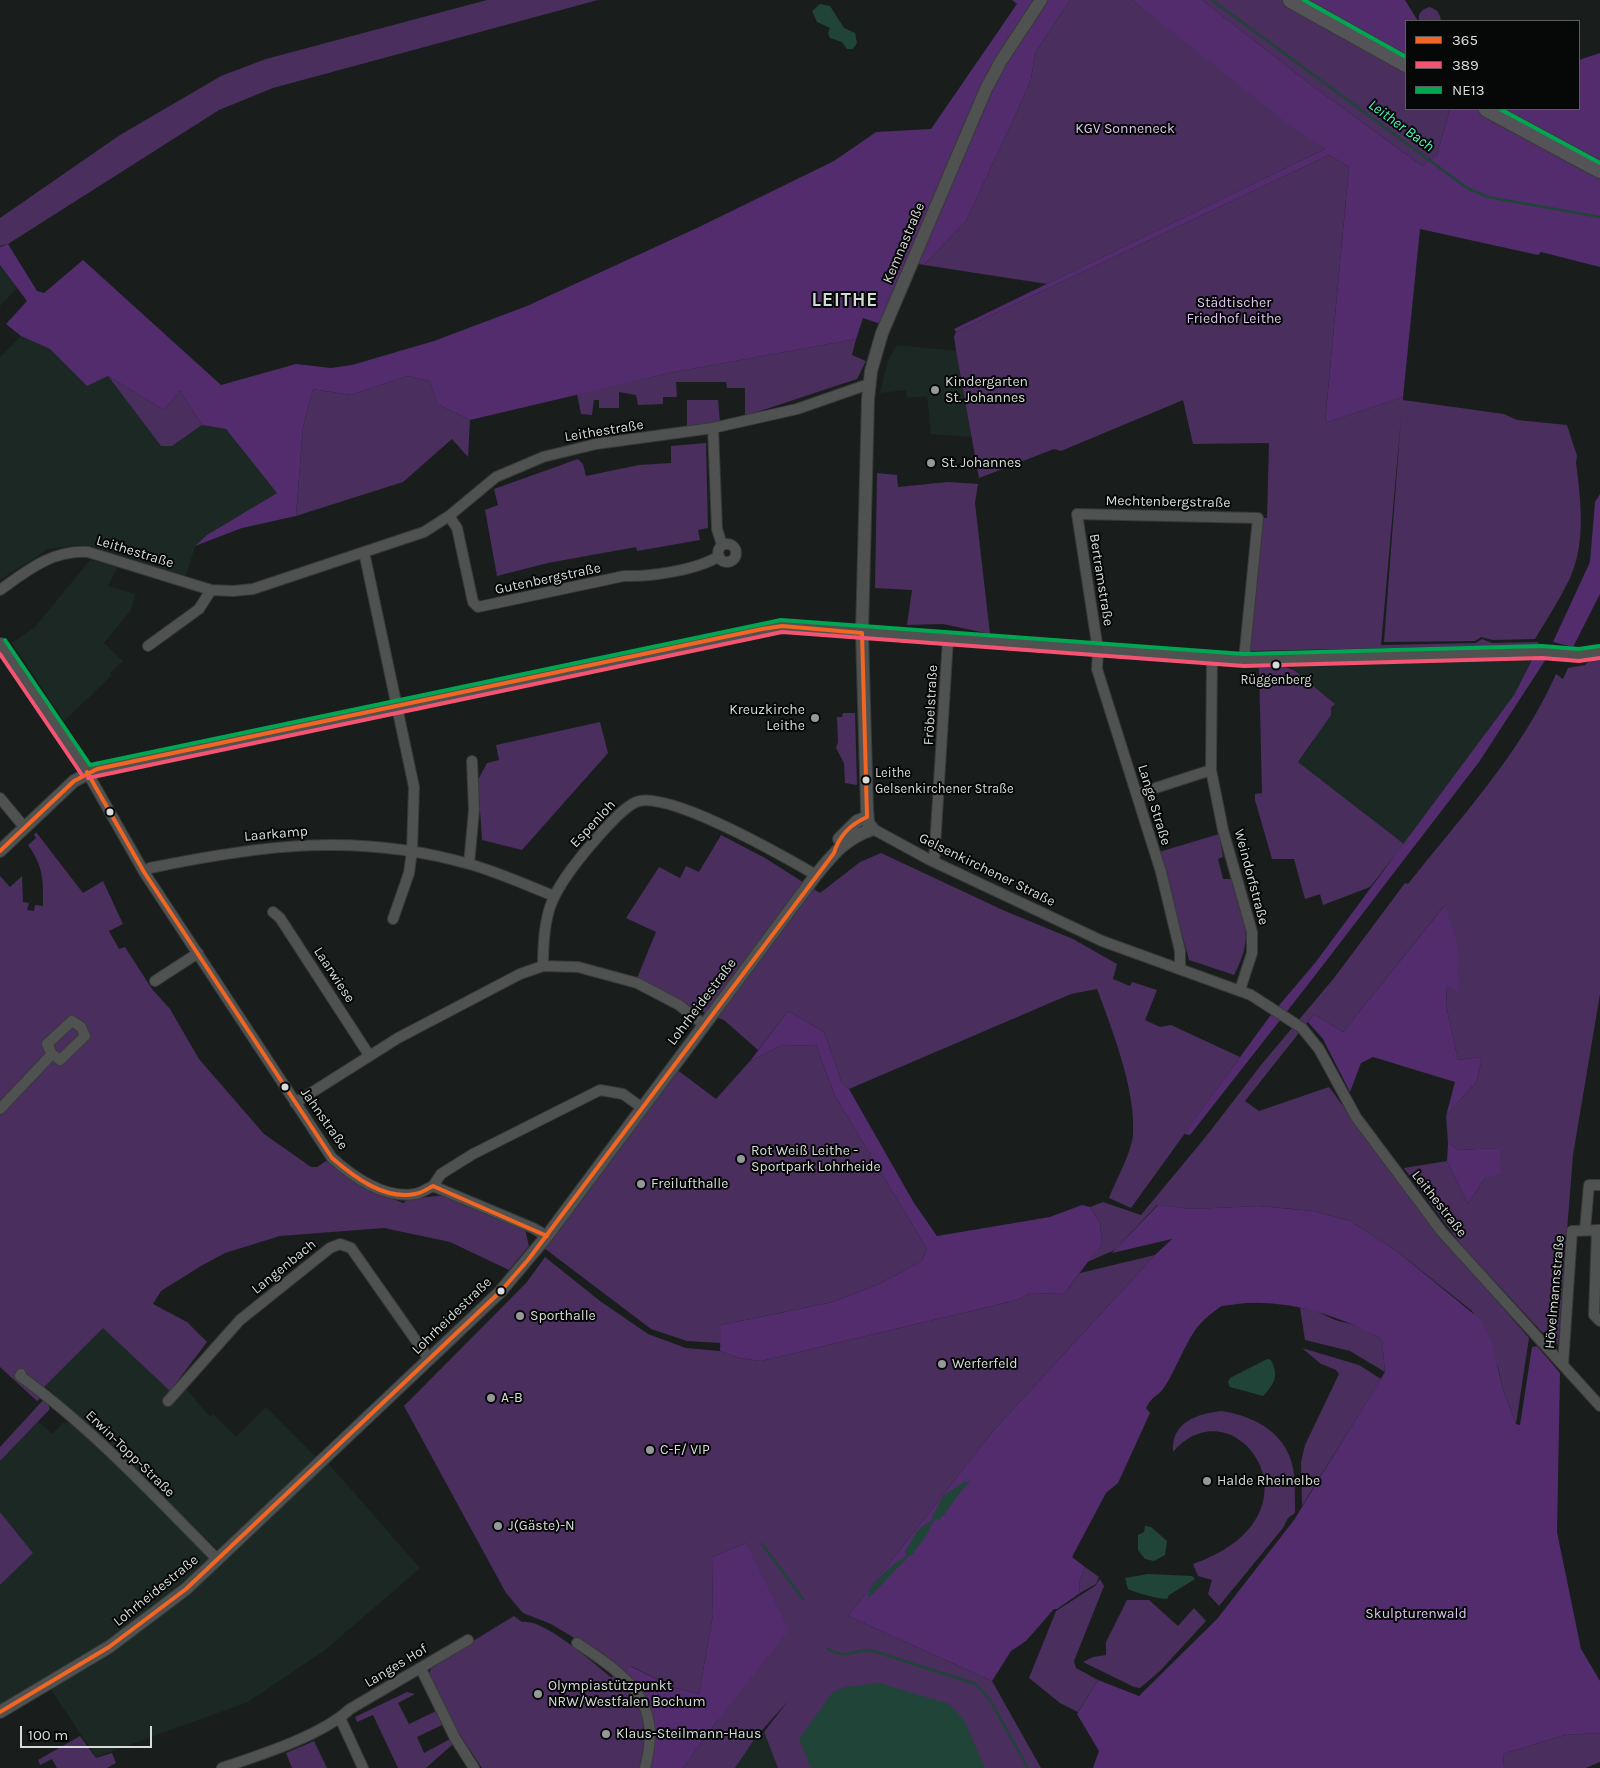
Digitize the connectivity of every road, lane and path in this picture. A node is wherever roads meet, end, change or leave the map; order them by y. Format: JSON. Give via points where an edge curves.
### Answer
{"nodes":[{"id":1,"x":1291,"y":0,"type":"edge"},
{"id":2,"x":1038,"y":2,"type":"edge"},
{"id":3,"x":1405,"y":63,"type":"edge"},
{"id":4,"x":1489,"y":110,"type":"edge"},
{"id":5,"x":1600,"y":170,"type":"edge"},
{"id":6,"x":869,"y":384,"type":"junction"},
{"id":7,"x":713,"y":428,"type":"junction"},
{"id":8,"x":1077,"y":514,"type":"joint"},
{"id":9,"x":449,"y":516,"type":"junction"},
{"id":10,"x":722,"y":545,"type":"junction"},
{"id":11,"x":364,"y":552,"type":"junction"},
{"id":12,"x":719,"y":556,"type":"junction"},
{"id":13,"x":0,"y":590,"type":"edge"},
{"id":14,"x":212,"y":590,"type":"junction"},
{"id":15,"x":862,"y":633,"type":"junction"},
{"id":16,"x":948,"y":639,"type":"junction"},
{"id":17,"x":0,"y":643,"type":"edge"},
{"id":18,"x":148,"y":646,"type":"dead end"},
{"id":19,"x":1098,"y":650,"type":"junction"},
{"id":20,"x":1600,"y":652,"type":"edge"},
{"id":21,"x":1212,"y":658,"type":"junction"},
{"id":22,"x":1244,"y":660,"type":"junction"},
{"id":23,"x":398,"y":706,"type":"junction"},
{"id":24,"x":472,"y":761,"type":"dead end"},
{"id":25,"x":1211,"y":770,"type":"junction"},
{"id":26,"x":87,"y":772,"type":"junction"},
{"id":27,"x":1137,"y":794,"type":"junction"},
{"id":28,"x":0,"y":798,"type":"edge"},
{"id":29,"x":870,"y":823,"type":"junction"},
{"id":30,"x":25,"y":828,"type":"junction"},
{"id":31,"x":0,"y":851,"type":"edge"},
{"id":32,"x":412,"y":851,"type":"junction"},
{"id":33,"x":934,"y":862,"type":"junction"},
{"id":34,"x":469,"y":864,"type":"junction"},
{"id":35,"x":144,"y":872,"type":"junction"},
{"id":36,"x":816,"y":874,"type":"junction"},
{"id":37,"x":554,"y":896,"type":"junction"},
{"id":38,"x":274,"y":912,"type":"dead end"},
{"id":39,"x":393,"y":919,"type":"dead end"},
{"id":40,"x":198,"y":953,"type":"junction"},
{"id":41,"x":543,"y":966,"type":"junction"},
{"id":42,"x":1180,"y":969,"type":"junction"},
{"id":43,"x":155,"y":980,"type":"dead end"},
{"id":44,"x":1240,"y":990,"type":"junction"},
{"id":45,"x":1274,"y":1008,"type":"joint"},
{"id":46,"x":703,"y":1024,"type":"junction"},
{"id":47,"x":52,"y":1054,"type":"dead end"},
{"id":48,"x":369,"y":1055,"type":"junction"},
{"id":49,"x":295,"y":1103,"type":"junction"},
{"id":50,"x":641,"y":1108,"type":"junction"},
{"id":51,"x":0,"y":1109,"type":"edge"},
{"id":52,"x":1600,"y":1185,"type":"edge"},
{"id":53,"x":433,"y":1186,"type":"junction"},
{"id":54,"x":1585,"y":1230,"type":"junction"},
{"id":55,"x":1599,"y":1230,"type":"edge"},
{"id":56,"x":547,"y":1236,"type":"junction"},
{"id":57,"x":1598,"y":1283,"type":"edge"},
{"id":58,"x":1600,"y":1321,"type":"edge"},
{"id":59,"x":429,"y":1359,"type":"junction"},
{"id":60,"x":1563,"y":1366,"type":"junction"},
{"id":61,"x":22,"y":1374,"type":"dead end"},
{"id":62,"x":168,"y":1401,"type":"dead end"},
{"id":63,"x":1600,"y":1406,"type":"edge"},
{"id":64,"x":218,"y":1560,"type":"junction"},
{"id":65,"x":468,"y":1640,"type":"dead end"},
{"id":66,"x":577,"y":1642,"type":"dead end"},
{"id":67,"x":421,"y":1669,"type":"junction"},
{"id":68,"x":0,"y":1712,"type":"edge"},
{"id":69,"x":340,"y":1718,"type":"junction"},
{"id":70,"x":248,"y":1764,"type":"edge"},
{"id":71,"x":222,"y":1768,"type":"edge"},
{"id":72,"x":363,"y":1768,"type":"edge"},
{"id":73,"x":474,"y":1768,"type":"edge"},
{"id":74,"x":645,"y":1768,"type":"edge"}],
"edges":[{"from":1,"to":3,"type":"main road"},
{"from":2,"to":6,"type":"street","name":"Kemnastraße","via":[[1001,61],[976,112],[882,333]]},
{"from":4,"to":5,"type":"main road"},
{"from":6,"to":7,"type":"street","name":"Leithestraße","via":[[798,409]]},
{"from":6,"to":15,"type":"street","name":"Kemnastraße"},
{"from":7,"to":9,"type":"street","name":"Leithestraße","via":[[596,444],[542,457],[496,477]]},
{"from":7,"to":10,"type":"street","name":"Gutenbergstraße","via":[[717,529]]},
{"from":8,"to":19,"type":"street","name":"Bertramstraße"},
{"from":8,"to":22,"type":"street","name":"Mechtenbergstraße","via":[[1258,518]]},
{"from":9,"to":11,"type":"street","name":"Leithestraße","via":[[424,532]]},
{"from":9,"to":12,"type":"street","name":"Gutenbergstraße","via":[[457,528],[473,602],[478,607],[624,576],[640,577],[708,562]]},
{"from":10,"to":12,"type":"street","name":"Gutenbergstraße","via":[[718,550]]},
{"from":10,"to":12,"type":"street","name":"Gutenbergstraße","via":[[730,545],[735,555],[728,561]]},
{"from":11,"to":14,"type":"street","name":"Leithestraße","via":[[253,589]]},
{"from":11,"to":23,"type":"street"},
{"from":13,"to":14,"type":"street","name":"Leithestraße","via":[[50,557],[72,551],[88,552]]},
{"from":14,"to":18,"type":"street","via":[[199,609]]},
{"from":15,"to":16,"type":"street"},
{"from":15,"to":23,"type":"street","via":[[782,626]]},
{"from":15,"to":29,"type":"street"},
{"from":16,"to":19,"type":"street"},
{"from":16,"to":33,"type":"street","name":"Fröbelstraße"},
{"from":17,"to":26,"type":"street","name":"Jahnstraße"},
{"from":19,"to":21,"type":"street"},
{"from":19,"to":27,"type":"street","name":"Lange Straße","via":[[1097,670]]},
{"from":20,"to":22,"type":"street","via":[[1579,655],[1532,653]]},
{"from":21,"to":22,"type":"street"},
{"from":21,"to":25,"type":"street","name":"Weindorfstraße"},
{"from":23,"to":26,"type":"street"},
{"from":23,"to":32,"type":"street","via":[[414,787]]},
{"from":24,"to":34,"type":"street","via":[[474,820]]},
{"from":25,"to":27,"type":"street"},
{"from":25,"to":44,"type":"street","name":"Weindorfstraße","via":[[1223,830],[1252,932],[1252,953]]},
{"from":26,"to":30,"type":"street"},
{"from":26,"to":35,"type":"street","name":"Jahnstraße"},
{"from":27,"to":42,"type":"street","name":"Lange Straße","via":[[1171,911],[1180,951]]},
{"from":28,"to":30,"type":"street"},
{"from":29,"to":33,"type":"street","name":"Gelsenkirchener Straße"},
{"from":29,"to":36,"type":"street","name":"Lohrheidestraße","via":[[834,853]]},
{"from":30,"to":31,"type":"street"},
{"from":32,"to":34,"type":"street","name":"Laarkamp"},
{"from":32,"to":35,"type":"street","name":"Laarkamp","via":[[362,845],[279,846],[150,868]]},
{"from":32,"to":39,"type":"street","via":[[406,884]]},
{"from":33,"to":42,"type":"street","name":"Gelsenkirchener Straße","via":[[1102,941]]},
{"from":34,"to":37,"type":"street","name":"Laarkamp"},
{"from":35,"to":40,"type":"street","name":"Jahnstraße"},
{"from":36,"to":37,"type":"street","name":"Espenloh","via":[[759,842],[698,815],[655,801],[641,801],[628,807],[594,841]]},
{"from":36,"to":46,"type":"street","name":"Lohrheidestraße"},
{"from":37,"to":41,"type":"street","name":"Espenloh","via":[[543,933]]},
{"from":38,"to":48,"type":"street","name":"Laarwiese"},
{"from":40,"to":43,"type":"street"},
{"from":40,"to":49,"type":"street","name":"Jahnstraße"},
{"from":41,"to":46,"type":"street","via":[[578,967],[637,983],[679,1006]]},
{"from":41,"to":48,"type":"street","via":[[520,974]]},
{"from":42,"to":44,"type":"street","name":"Gelsenkirchener Straße"},
{"from":44,"to":45,"type":"street","name":"Gelsenkirchener Straße"},
{"from":45,"to":60,"type":"street","name":"Leithestraße","via":[[1309,1035],[1356,1117],[1442,1232]]},
{"from":46,"to":50,"type":"street","name":"Lohrheidestraße"},
{"from":47,"to":51,"type":"street"},
{"from":48,"to":49,"type":"street"},
{"from":49,"to":53,"type":"street","name":"Jahnstraße","via":[[332,1158],[374,1187],[416,1194]]},
{"from":50,"to":53,"type":"street","name":"Jahnstraße","via":[[623,1094],[600,1090],[472,1154],[441,1174]]},
{"from":50,"to":56,"type":"street","name":"Lohrheidestraße"},
{"from":52,"to":54,"type":"street","name":"Hövelmannstraße","via":[[1589,1185]]},
{"from":53,"to":56,"type":"street"},
{"from":54,"to":55,"type":"street","name":"Hövelmannstraße"},
{"from":54,"to":60,"type":"street","name":"Hövelmannstraße","via":[[1572,1231]]},
{"from":55,"to":57,"type":"street"},
{"from":56,"to":59,"type":"street","name":"Lohrheidestraße","via":[[500,1292]]},
{"from":57,"to":58,"type":"street","via":[[1594,1315]]},
{"from":59,"to":62,"type":"street","name":"Langenbach","via":[[351,1248],[340,1244],[330,1248],[240,1320]]},
{"from":59,"to":64,"type":"street","name":"Lohrheidestraße"},
{"from":60,"to":63,"type":"street","name":"Leithestraße"},
{"from":61,"to":64,"type":"street","name":"Erwin-Topp-Straße","via":[[20,1376],[51,1398],[114,1456]]},
{"from":64,"to":68,"type":"street","name":"Lohrheidestraße","via":[[163,1608],[109,1647]]},
{"from":65,"to":67,"type":"street","name":"Langes Hof"},
{"from":66,"to":74,"type":"street","via":[[614,1668],[643,1700],[650,1733]]},
{"from":67,"to":69,"type":"street","name":"Langes Hof"},
{"from":67,"to":73,"type":"street","via":[[455,1738]]},
{"from":69,"to":70,"type":"street","name":"Langes Hof"},
{"from":69,"to":72,"type":"street"},
{"from":70,"to":71,"type":"street","name":"Langes Hof"}]}
